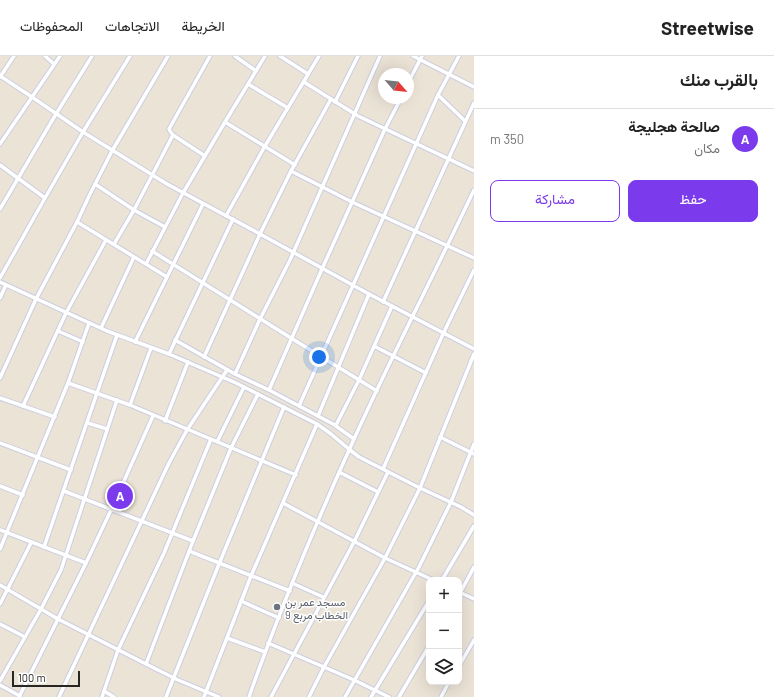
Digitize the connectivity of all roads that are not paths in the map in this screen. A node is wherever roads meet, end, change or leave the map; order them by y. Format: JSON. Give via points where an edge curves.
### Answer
{"nodes":[{"id":1,"x":14,"y":56,"type":"edge"},
{"id":2,"x":45,"y":56,"type":"edge"},
{"id":3,"x":60,"y":56,"type":"edge"},
{"id":4,"x":92,"y":56,"type":"edge"},
{"id":5,"x":130,"y":56,"type":"edge"},
{"id":6,"x":168,"y":56,"type":"edge"},
{"id":7,"x":210,"y":56,"type":"edge"},
{"id":8,"x":235,"y":56,"type":"edge"},
{"id":9,"x":265,"y":56,"type":"edge"},
{"id":10,"x":280,"y":56,"type":"edge"},
{"id":11,"x":319,"y":56,"type":"edge"},
{"id":12,"x":358,"y":56,"type":"edge"},
{"id":13,"x":380,"y":56,"type":"edge"},
{"id":14,"x":413,"y":56,"type":"edge"},
{"id":15,"x":459,"y":56,"type":"edge"},
{"id":16,"x":421,"y":58,"type":"edge"},
{"id":17,"x":54,"y":64,"type":"junction"},
{"id":18,"x":256,"y":71,"type":"junction"},
{"id":19,"x":414,"y":71,"type":"edge"},
{"id":20,"x":308,"y":74,"type":"junction"},
{"id":21,"x":449,"y":74,"type":"junction"},
{"id":22,"x":0,"y":77,"type":"edge"},
{"id":23,"x":304,"y":82,"type":"junction"},
{"id":24,"x":248,"y":84,"type":"junction"},
{"id":25,"x":474,"y":87,"type":"edge"},
{"id":26,"x":438,"y":95,"type":"junction"},
{"id":27,"x":32,"y":97,"type":"junction"},
{"id":28,"x":331,"y":99,"type":"junction"},
{"id":29,"x":335,"y":102,"type":"junction"},
{"id":30,"x":474,"y":103,"type":"edge"},
{"id":31,"x":398,"y":104,"type":"edge"},
{"id":32,"x":288,"y":108,"type":"junction"},
{"id":33,"x":56,"y":114,"type":"junction"},
{"id":34,"x":354,"y":114,"type":"junction"},
{"id":35,"x":465,"y":121,"type":"junction"},
{"id":36,"x":225,"y":122,"type":"junction"},
{"id":37,"x":385,"y":129,"type":"junction"},
{"id":38,"x":83,"y":132,"type":"junction"},
{"id":39,"x":173,"y":135,"type":"junction"},
{"id":40,"x":0,"y":144,"type":"edge"},
{"id":41,"x":416,"y":144,"type":"junction"},
{"id":42,"x":265,"y":146,"type":"junction"},
{"id":43,"x":112,"y":151,"type":"junction"},
{"id":44,"x":205,"y":156,"type":"junction"},
{"id":45,"x":448,"y":159,"type":"junction"},
{"id":46,"x":0,"y":165,"type":"edge"},
{"id":47,"x":295,"y":165,"type":"junction"},
{"id":48,"x":291,"y":171,"type":"junction"},
{"id":49,"x":474,"y":172,"type":"edge"},
{"id":50,"x":152,"y":175,"type":"junction"},
{"id":51,"x":18,"y":178,"type":"junction"},
{"id":52,"x":95,"y":184,"type":"junction"},
{"id":53,"x":323,"y":187,"type":"junction"},
{"id":54,"x":474,"y":190,"type":"edge"},
{"id":55,"x":183,"y":193,"type":"junction"},
{"id":56,"x":44,"y":198,"type":"junction"},
{"id":57,"x":352,"y":202,"type":"junction"},
{"id":58,"x":203,"y":204,"type":"junction"},
{"id":59,"x":0,"y":209,"type":"edge"},
{"id":60,"x":134,"y":210,"type":"junction"},
{"id":61,"x":226,"y":216,"type":"junction"},
{"id":62,"x":384,"y":217,"type":"junction"},
{"id":63,"x":233,"y":219,"type":"junction"},
{"id":64,"x":77,"y":222,"type":"junction"},
{"id":65,"x":165,"y":227,"type":"junction"},
{"id":66,"x":415,"y":231,"type":"junction"},
{"id":67,"x":260,"y":234,"type":"junction"},
{"id":68,"x":106,"y":240,"type":"junction"},
{"id":69,"x":114,"y":244,"type":"junction"},
{"id":70,"x":448,"y":246,"type":"junction"},
{"id":71,"x":152,"y":252,"type":"junction"},
{"id":72,"x":293,"y":253,"type":"junction"},
{"id":73,"x":134,"y":257,"type":"junction"},
{"id":74,"x":474,"y":258,"type":"edge"},
{"id":75,"x":146,"y":264,"type":"junction"},
{"id":76,"x":173,"y":264,"type":"junction"},
{"id":77,"x":322,"y":269,"type":"junction"},
{"id":78,"x":474,"y":270,"type":"edge"},
{"id":79,"x":167,"y":277,"type":"junction"},
{"id":80,"x":0,"y":278,"type":"edge"},
{"id":81,"x":0,"y":282,"type":"edge"},
{"id":82,"x":202,"y":283,"type":"junction"},
{"id":83,"x":6,"y":285,"type":"junction"},
{"id":84,"x":353,"y":286,"type":"junction"},
{"id":85,"x":369,"y":294,"type":"junction"},
{"id":86,"x":0,"y":298,"type":"edge"},
{"id":87,"x":36,"y":299,"type":"junction"},
{"id":88,"x":230,"y":300,"type":"junction"},
{"id":89,"x":383,"y":302,"type":"junction"},
{"id":90,"x":392,"y":306,"type":"junction"},
{"id":91,"x":66,"y":312,"type":"junction"},
{"id":92,"x":413,"y":318,"type":"junction"},
{"id":93,"x":260,"y":319,"type":"junction"},
{"id":94,"x":90,"y":323,"type":"junction"},
{"id":95,"x":101,"y":328,"type":"junction"},
{"id":96,"x":58,"y":331,"type":"junction"},
{"id":97,"x":444,"y":334,"type":"junction"},
{"id":98,"x":117,"y":335,"type":"junction"},
{"id":99,"x":291,"y":338,"type":"junction"},
{"id":100,"x":175,"y":340,"type":"junction"},
{"id":101,"x":83,"y":342,"type":"junction"},
{"id":102,"x":135,"y":342,"type":"junction"},
{"id":103,"x":374,"y":346,"type":"junction"},
{"id":104,"x":151,"y":348,"type":"junction"},
{"id":105,"x":474,"y":349,"type":"edge"},
{"id":106,"x":169,"y":354,"type":"junction"},
{"id":107,"x":474,"y":354,"type":"edge"},
{"id":108,"x":321,"y":356,"type":"junction"},
{"id":109,"x":394,"y":356,"type":"junction"},
{"id":110,"x":204,"y":357,"type":"junction"},
{"id":111,"x":188,"y":362,"type":"junction"},
{"id":112,"x":339,"y":367,"type":"junction"},
{"id":113,"x":227,"y":370,"type":"junction"},
{"id":114,"x":426,"y":373,"type":"junction"},
{"id":115,"x":235,"y":374,"type":"junction"},
{"id":116,"x":222,"y":377,"type":"junction"},
{"id":117,"x":0,"y":378,"type":"edge"},
{"id":118,"x":359,"y":380,"type":"junction"},
{"id":119,"x":68,"y":383,"type":"junction"},
{"id":120,"x":244,"y":387,"type":"junction"},
{"id":121,"x":269,"y":390,"type":"junction"},
{"id":122,"x":377,"y":391,"type":"junction"},
{"id":123,"x":97,"y":393,"type":"junction"},
{"id":124,"x":258,"y":394,"type":"junction"},
{"id":125,"x":281,"y":396,"type":"junction"},
{"id":126,"x":0,"y":398,"type":"edge"},
{"id":127,"x":117,"y":400,"type":"junction"},
{"id":128,"x":276,"y":403,"type":"junction"},
{"id":129,"x":130,"y":405,"type":"junction"},
{"id":130,"x":23,"y":406,"type":"junction"},
{"id":131,"x":299,"y":406,"type":"junction"},
{"id":132,"x":284,"y":408,"type":"junction"},
{"id":133,"x":55,"y":416,"type":"junction"},
{"id":134,"x":153,"y":416,"type":"junction"},
{"id":135,"x":318,"y":416,"type":"junction"},
{"id":136,"x":165,"y":421,"type":"junction"},
{"id":137,"x":88,"y":423,"type":"junction"},
{"id":138,"x":317,"y":424,"type":"junction"},
{"id":139,"x":336,"y":425,"type":"junction"},
{"id":140,"x":107,"y":429,"type":"junction"},
{"id":141,"x":187,"y":430,"type":"junction"},
{"id":142,"x":440,"y":437,"type":"junction"},
{"id":143,"x":354,"y":439,"type":"junction"},
{"id":144,"x":211,"y":440,"type":"junction"},
{"id":145,"x":217,"y":442,"type":"junction"},
{"id":146,"x":0,"y":443,"type":"edge"},
{"id":147,"x":474,"y":444,"type":"edge"},
{"id":148,"x":231,"y":448,"type":"junction"},
{"id":149,"x":350,"y":450,"type":"junction"},
{"id":150,"x":472,"y":453,"type":"edge"},
{"id":151,"x":38,"y":458,"type":"junction"},
{"id":152,"x":262,"y":460,"type":"junction"},
{"id":153,"x":383,"y":469,"type":"junction"},
{"id":154,"x":71,"y":470,"type":"junction"},
{"id":155,"x":339,"y":472,"type":"junction"},
{"id":156,"x":388,"y":472,"type":"junction"},
{"id":157,"x":296,"y":475,"type":"junction"},
{"id":158,"x":0,"y":486,"type":"edge"},
{"id":159,"x":420,"y":488,"type":"junction"},
{"id":160,"x":64,"y":491,"type":"junction"},
{"id":161,"x":378,"y":492,"type":"junction"},
{"id":162,"x":23,"y":495,"type":"junction"},
{"id":163,"x":84,"y":499,"type":"junction"},
{"id":164,"x":451,"y":502,"type":"junction"},
{"id":165,"x":283,"y":504,"type":"junction"},
{"id":166,"x":111,"y":510,"type":"junction"},
{"id":167,"x":474,"y":515,"type":"edge"},
{"id":168,"x":141,"y":522,"type":"junction"},
{"id":169,"x":317,"y":522,"type":"junction"},
{"id":170,"x":474,"y":526,"type":"edge"},
{"id":171,"x":0,"y":530,"type":"edge"},
{"id":172,"x":7,"y":533,"type":"junction"},
{"id":173,"x":172,"y":533,"type":"junction"},
{"id":174,"x":193,"y":541,"type":"junction"},
{"id":175,"x":354,"y":542,"type":"junction"},
{"id":176,"x":32,"y":543,"type":"junction"},
{"id":177,"x":44,"y":547,"type":"junction"},
{"id":178,"x":0,"y":549,"type":"edge"},
{"id":179,"x":189,"y":551,"type":"junction"},
{"id":180,"x":66,"y":556,"type":"junction"},
{"id":181,"x":385,"y":558,"type":"junction"},
{"id":182,"x":86,"y":563,"type":"junction"},
{"id":183,"x":219,"y":564,"type":"junction"},
{"id":184,"x":474,"y":568,"type":"edge"},
{"id":185,"x":416,"y":572,"type":"junction"},
{"id":186,"x":251,"y":576,"type":"junction"},
{"id":187,"x":427,"y":577,"type":"edge"},
{"id":188,"x":444,"y":577,"type":"edge"},
{"id":189,"x":292,"y":583,"type":"junction"},
{"id":190,"x":0,"y":585,"type":"edge"},
{"id":191,"x":462,"y":589,"type":"edge"},
{"id":192,"x":7,"y":590,"type":"junction"},
{"id":193,"x":290,"y":591,"type":"junction"},
{"id":194,"x":462,"y":594,"type":"edge"},
{"id":195,"x":324,"y":597,"type":"junction"},
{"id":196,"x":474,"y":598,"type":"edge"},
{"id":197,"x":241,"y":601,"type":"junction"},
{"id":198,"x":0,"y":604,"type":"edge"},
{"id":199,"x":426,"y":606,"type":"edge"},
{"id":200,"x":41,"y":609,"type":"junction"},
{"id":201,"x":279,"y":618,"type":"junction"},
{"id":202,"x":58,"y":619,"type":"junction"},
{"id":203,"x":0,"y":624,"type":"edge"},
{"id":204,"x":88,"y":634,"type":"junction"},
{"id":205,"x":25,"y":637,"type":"junction"},
{"id":206,"x":226,"y":638,"type":"junction"},
{"id":207,"x":474,"y":640,"type":"edge"},
{"id":208,"x":268,"y":643,"type":"junction"},
{"id":209,"x":427,"y":649,"type":"edge"},
{"id":210,"x":118,"y":650,"type":"junction"},
{"id":211,"x":265,"y":652,"type":"junction"},
{"id":212,"x":293,"y":654,"type":"junction"},
{"id":213,"x":462,"y":661,"type":"edge"},
{"id":214,"x":146,"y":664,"type":"junction"},
{"id":215,"x":324,"y":667,"type":"junction"},
{"id":216,"x":0,"y":670,"type":"edge"},
{"id":217,"x":5,"y":672,"type":"junction"},
{"id":218,"x":174,"y":678,"type":"junction"},
{"id":219,"x":354,"y":680,"type":"junction"},
{"id":220,"x":0,"y":681,"type":"edge"},
{"id":221,"x":0,"y":685,"type":"edge"},
{"id":222,"x":448,"y":685,"type":"edge"},
{"id":223,"x":375,"y":690,"type":"junction"},
{"id":224,"x":104,"y":691,"type":"junction"},
{"id":225,"x":206,"y":691,"type":"junction"},
{"id":226,"x":19,"y":696,"type":"edge"},
{"id":227,"x":59,"y":697,"type":"edge"},
{"id":228,"x":102,"y":697,"type":"edge"},
{"id":229,"x":114,"y":697,"type":"edge"},
{"id":230,"x":166,"y":697,"type":"edge"},
{"id":231,"x":204,"y":697,"type":"edge"},
{"id":232,"x":219,"y":697,"type":"edge"},
{"id":233,"x":249,"y":697,"type":"edge"},
{"id":234,"x":271,"y":697,"type":"edge"},
{"id":235,"x":309,"y":697,"type":"edge"},
{"id":236,"x":345,"y":697,"type":"edge"},
{"id":237,"x":371,"y":697,"type":"edge"},
{"id":238,"x":389,"y":697,"type":"edge"},
{"id":239,"x":399,"y":697,"type":"edge"},
{"id":240,"x":441,"y":697,"type":"edge"}],
"edges":[{"from":1,"to":22,"type":"street"},
{"from":2,"to":17,"type":"street"},
{"from":3,"to":17,"type":"street"},
{"from":4,"to":33,"type":"street"},
{"from":5,"to":38,"type":"street"},
{"from":6,"to":43,"type":"street"},
{"from":7,"to":39,"type":"street","via":[[170,126]]},
{"from":8,"to":18,"type":"street"},
{"from":9,"to":18,"type":"street"},
{"from":10,"to":20,"type":"street"},
{"from":11,"to":20,"type":"street"},
{"from":12,"to":29,"type":"street"},
{"from":13,"to":34,"type":"street"},
{"from":14,"to":16,"type":"street"},
{"from":15,"to":21,"type":"street"},
{"from":16,"to":19,"type":"street"},
{"from":16,"to":21,"type":"street"},
{"from":17,"to":27,"type":"street"},
{"from":18,"to":24,"type":"street"},
{"from":20,"to":23,"type":"street"},
{"from":21,"to":25,"type":"street"},
{"from":21,"to":26,"type":"street"},
{"from":22,"to":27,"type":"street"},
{"from":23,"to":28,"type":"street"},
{"from":23,"to":32,"type":"street"},
{"from":24,"to":32,"type":"street"},
{"from":24,"to":36,"type":"street"},
{"from":26,"to":35,"type":"street"},
{"from":26,"to":41,"type":"street"},
{"from":27,"to":33,"type":"street"},
{"from":27,"to":40,"type":"street"},
{"from":28,"to":29,"type":"street"},
{"from":28,"to":47,"type":"street"},
{"from":29,"to":34,"type":"street"},
{"from":30,"to":35,"type":"street"},
{"from":31,"to":37,"type":"street"},
{"from":32,"to":42,"type":"street"},
{"from":33,"to":38,"type":"street"},
{"from":33,"to":51,"type":"street"},
{"from":34,"to":37,"type":"street"},
{"from":34,"to":53,"type":"street"},
{"from":35,"to":45,"type":"street"},
{"from":36,"to":42,"type":"street"},
{"from":36,"to":44,"type":"street"},
{"from":37,"to":41,"type":"street"},
{"from":37,"to":57,"type":"street"},
{"from":38,"to":43,"type":"street"},
{"from":38,"to":56,"type":"street"},
{"from":39,"to":44,"type":"street"},
{"from":39,"to":50,"type":"street"},
{"from":41,"to":45,"type":"street"},
{"from":41,"to":62,"type":"street"},
{"from":42,"to":47,"type":"street"},
{"from":42,"to":61,"type":"street"},
{"from":43,"to":50,"type":"street"},
{"from":43,"to":52,"type":"street"},
{"from":44,"to":55,"type":"street"},
{"from":45,"to":49,"type":"street"},
{"from":45,"to":66,"type":"street"},
{"from":46,"to":51,"type":"street"},
{"from":47,"to":48,"type":"street"},
{"from":48,"to":53,"type":"street"},
{"from":48,"to":67,"type":"street"},
{"from":50,"to":55,"type":"street"},
{"from":50,"to":60,"type":"street"},
{"from":51,"to":56,"type":"street"},
{"from":51,"to":59,"type":"street"},
{"from":52,"to":60,"type":"street"},
{"from":52,"to":64,"type":"street"},
{"from":53,"to":57,"type":"street"},
{"from":53,"to":72,"type":"street"},
{"from":54,"to":70,"type":"street"},
{"from":55,"to":58,"type":"street"},
{"from":55,"to":65,"type":"street"},
{"from":56,"to":80,"type":"street"},
{"from":57,"to":62,"type":"street"},
{"from":57,"to":77,"type":"street"},
{"from":58,"to":61,"type":"street"},
{"from":58,"to":76,"type":"street"},
{"from":60,"to":65,"type":"street"},
{"from":60,"to":69,"type":"street"},
{"from":61,"to":63,"type":"street"},
{"from":62,"to":66,"type":"street"},
{"from":62,"to":84,"type":"street"},
{"from":63,"to":67,"type":"street"},
{"from":63,"to":82,"type":"street"},
{"from":64,"to":68,"type":"street"},
{"from":64,"to":87,"type":"street"},
{"from":65,"to":71,"type":"street"},
{"from":66,"to":70,"type":"street"},
{"from":66,"to":89,"type":"street"},
{"from":67,"to":72,"type":"street"},
{"from":67,"to":88,"type":"street"},
{"from":68,"to":69,"type":"street"},
{"from":68,"to":91,"type":"street"},
{"from":69,"to":73,"type":"street"},
{"from":70,"to":74,"type":"street"},
{"from":70,"to":92,"type":"street"},
{"from":71,"to":75,"type":"street"},
{"from":71,"to":76,"type":"street"},
{"from":72,"to":77,"type":"street"},
{"from":72,"to":93,"type":"street"},
{"from":73,"to":75,"type":"street"},
{"from":73,"to":95,"type":"street"},
{"from":75,"to":79,"type":"street"},
{"from":76,"to":79,"type":"street"},
{"from":76,"to":82,"type":"street"},
{"from":77,"to":84,"type":"street"},
{"from":77,"to":99,"type":"street"},
{"from":78,"to":97,"type":"street"},
{"from":79,"to":102,"type":"street"},
{"from":81,"to":83,"type":"street"},
{"from":82,"to":88,"type":"street"},
{"from":82,"to":100,"type":"street"},
{"from":83,"to":86,"type":"street"},
{"from":83,"to":87,"type":"street"},
{"from":84,"to":85,"type":"street"},
{"from":84,"to":108,"type":"street"},
{"from":85,"to":89,"type":"street"},
{"from":85,"to":112,"type":"street"},
{"from":87,"to":91,"type":"street"},
{"from":87,"to":117,"type":"street"},
{"from":88,"to":93,"type":"street"},
{"from":88,"to":110,"type":"street"},
{"from":89,"to":90,"type":"street"},
{"from":90,"to":92,"type":"street"},
{"from":90,"to":103,"type":"street"},
{"from":91,"to":94,"type":"street"},
{"from":91,"to":96,"type":"street"},
{"from":92,"to":97,"type":"street"},
{"from":92,"to":109,"type":"street"},
{"from":93,"to":99,"type":"street"},
{"from":93,"to":115,"type":"street"},
{"from":94,"to":95,"type":"street"},
{"from":94,"to":101,"type":"street"},
{"from":95,"to":98,"type":"street"},
{"from":96,"to":101,"type":"street"},
{"from":96,"to":130,"type":"street"},
{"from":97,"to":105,"type":"street"},
{"from":97,"to":114,"type":"street"},
{"from":98,"to":102,"type":"street"},
{"from":98,"to":123,"type":"street"},
{"from":99,"to":108,"type":"street"},
{"from":99,"to":121,"type":"street"},
{"from":100,"to":106,"type":"street"},
{"from":100,"to":110,"type":"street"},
{"from":101,"to":119,"type":"street"},
{"from":102,"to":104,"type":"street"},
{"from":103,"to":109,"type":"street"},
{"from":103,"to":118,"type":"street"},
{"from":104,"to":106,"type":"street"},
{"from":104,"to":129,"type":"street"},
{"from":106,"to":111,"type":"street"},
{"from":107,"to":142,"type":"street"},
{"from":108,"to":112,"type":"street"},
{"from":108,"to":131,"type":"street"},
{"from":109,"to":114,"type":"street"},
{"from":109,"to":122,"type":"street"},
{"from":110,"to":113,"type":"street"},
{"from":111,"to":116,"type":"street"},
{"from":111,"to":136,"type":"street"},
{"from":112,"to":118,"type":"street"},
{"from":112,"to":135,"type":"street"},
{"from":113,"to":115,"type":"street"},
{"from":113,"to":116,"type":"street"},
{"from":114,"to":153,"type":"street"},
{"from":115,"to":121,"type":"street"},
{"from":116,"to":120,"type":"street"},
{"from":116,"to":141,"type":"street"},
{"from":118,"to":122,"type":"street"},
{"from":118,"to":139,"type":"street"},
{"from":119,"to":123,"type":"street"},
{"from":119,"to":133,"type":"street"},
{"from":120,"to":124,"type":"street"},
{"from":120,"to":145,"type":"street"},
{"from":121,"to":125,"type":"street"},
{"from":122,"to":143,"type":"street"},
{"from":123,"to":127,"type":"street"},
{"from":123,"to":137,"type":"street"},
{"from":124,"to":128,"type":"street"},
{"from":124,"to":148,"type":"street"},
{"from":125,"to":128,"type":"street"},
{"from":125,"to":131,"type":"street"},
{"from":126,"to":130,"type":"street"},
{"from":127,"to":129,"type":"street"},
{"from":127,"to":140,"type":"street"},
{"from":128,"to":132,"type":"street"},
{"from":129,"to":134,"type":"street"},
{"from":130,"to":133,"type":"street"},
{"from":131,"to":135,"type":"street"},
{"from":132,"to":138,"type":"street"},
{"from":132,"to":152,"type":"street"},
{"from":133,"to":151,"type":"street"},
{"from":134,"to":136,"type":"street"},
{"from":134,"to":166,"type":"street"},
{"from":135,"to":139,"type":"street"},
{"from":136,"to":141,"type":"street"},
{"from":137,"to":140,"type":"street"},
{"from":137,"to":154,"type":"street"},
{"from":138,"to":149,"type":"street"},
{"from":138,"to":157,"type":"street"},
{"from":139,"to":143,"type":"street"},
{"from":140,"to":163,"type":"street"},
{"from":141,"to":144,"type":"street"},
{"from":141,"to":168,"type":"street","via":[[168,463]]},
{"from":142,"to":150,"type":"street"},
{"from":142,"to":159,"type":"street"},
{"from":143,"to":149,"type":"street"},
{"from":144,"to":145,"type":"street"},
{"from":144,"to":173,"type":"street"},
{"from":145,"to":148,"type":"street"},
{"from":146,"to":151,"type":"street"},
{"from":147,"to":150,"type":"street"},
{"from":148,"to":152,"type":"street"},
{"from":148,"to":174,"type":"street"},
{"from":149,"to":153,"type":"street"},
{"from":149,"to":155,"type":"street"},
{"from":150,"to":164,"type":"street"},
{"from":151,"to":154,"type":"street"},
{"from":151,"to":162,"type":"street"},
{"from":152,"to":157,"type":"street"},
{"from":152,"to":183,"type":"street"},
{"from":153,"to":156,"type":"street"},
{"from":154,"to":160,"type":"street"},
{"from":155,"to":161,"type":"street"},
{"from":155,"to":169,"type":"street"},
{"from":156,"to":159,"type":"street"},
{"from":156,"to":161,"type":"street"},
{"from":157,"to":165,"type":"street"},
{"from":158,"to":162,"type":"street"},
{"from":159,"to":164,"type":"street"},
{"from":159,"to":181,"type":"street"},
{"from":160,"to":163,"type":"street"},
{"from":160,"to":177,"type":"street"},
{"from":161,"to":175,"type":"street"},
{"from":162,"to":172,"type":"street"},
{"from":163,"to":166,"type":"street"},
{"from":163,"to":180,"type":"street"},
{"from":164,"to":167,"type":"street"},
{"from":164,"to":185,"type":"street"},
{"from":165,"to":169,"type":"street"},
{"from":165,"to":186,"type":"street"},
{"from":166,"to":168,"type":"street"},
{"from":166,"to":182,"type":"street"},
{"from":168,"to":173,"type":"street"},
{"from":168,"to":204,"type":"street"},
{"from":169,"to":175,"type":"street"},
{"from":169,"to":189,"type":"street"},
{"from":170,"to":188,"type":"street"},
{"from":171,"to":172,"type":"street"},
{"from":172,"to":176,"type":"street"},
{"from":172,"to":178,"type":"street"},
{"from":173,"to":174,"type":"street"},
{"from":173,"to":210,"type":"street"},
{"from":174,"to":179,"type":"street"},
{"from":175,"to":181,"type":"street"},
{"from":175,"to":195,"type":"street"},
{"from":176,"to":177,"type":"street"},
{"from":176,"to":192,"type":"street"},
{"from":177,"to":180,"type":"street"},
{"from":179,"to":183,"type":"street"},
{"from":179,"to":214,"type":"street"},
{"from":180,"to":182,"type":"street"},
{"from":180,"to":200,"type":"street"},
{"from":181,"to":185,"type":"street"},
{"from":181,"to":215,"type":"street"},
{"from":182,"to":202,"type":"street"},
{"from":183,"to":186,"type":"street"},
{"from":183,"to":218,"type":"street"},
{"from":184,"to":191,"type":"street"},
{"from":185,"to":187,"type":"street"},
{"from":185,"to":219,"type":"street"},
{"from":186,"to":193,"type":"street"},
{"from":186,"to":197,"type":"street"},
{"from":189,"to":193,"type":"street"},
{"from":189,"to":195,"type":"street"},
{"from":190,"to":192,"type":"street"},
{"from":192,"to":198,"type":"street"},
{"from":192,"to":200,"type":"street"},
{"from":193,"to":201,"type":"street"},
{"from":194,"to":196,"type":"street"},
{"from":195,"to":212,"type":"street"},
{"from":197,"to":201,"type":"street"},
{"from":197,"to":206,"type":"street"},
{"from":199,"to":223,"type":"street"},
{"from":200,"to":202,"type":"street"},
{"from":200,"to":205,"type":"street"},
{"from":201,"to":208,"type":"street"},
{"from":202,"to":204,"type":"street"},
{"from":202,"to":226,"type":"street"},
{"from":203,"to":205,"type":"street"},
{"from":204,"to":210,"type":"street"},
{"from":204,"to":227,"type":"street"},
{"from":205,"to":217,"type":"street"},
{"from":206,"to":211,"type":"street"},
{"from":206,"to":225,"type":"street"},
{"from":207,"to":213,"type":"street"},
{"from":208,"to":211,"type":"street"},
{"from":208,"to":212,"type":"street"},
{"from":209,"to":239,"type":"street"},
{"from":210,"to":214,"type":"street"},
{"from":210,"to":224,"type":"street"},
{"from":211,"to":233,"type":"street"},
{"from":212,"to":215,"type":"street"},
{"from":212,"to":234,"type":"street"},
{"from":214,"to":218,"type":"street"},
{"from":215,"to":219,"type":"street"},
{"from":215,"to":235,"type":"street"},
{"from":216,"to":217,"type":"street"},
{"from":217,"to":220,"type":"street"},
{"from":218,"to":225,"type":"street"},
{"from":218,"to":230,"type":"street"},
{"from":219,"to":223,"type":"street"},
{"from":219,"to":236,"type":"street"},
{"from":221,"to":226,"type":"street"},
{"from":222,"to":240,"type":"street"},
{"from":223,"to":237,"type":"street"},
{"from":223,"to":238,"type":"street"},
{"from":224,"to":228,"type":"street"},
{"from":224,"to":229,"type":"street"},
{"from":225,"to":231,"type":"street"},
{"from":225,"to":232,"type":"street"}]}
